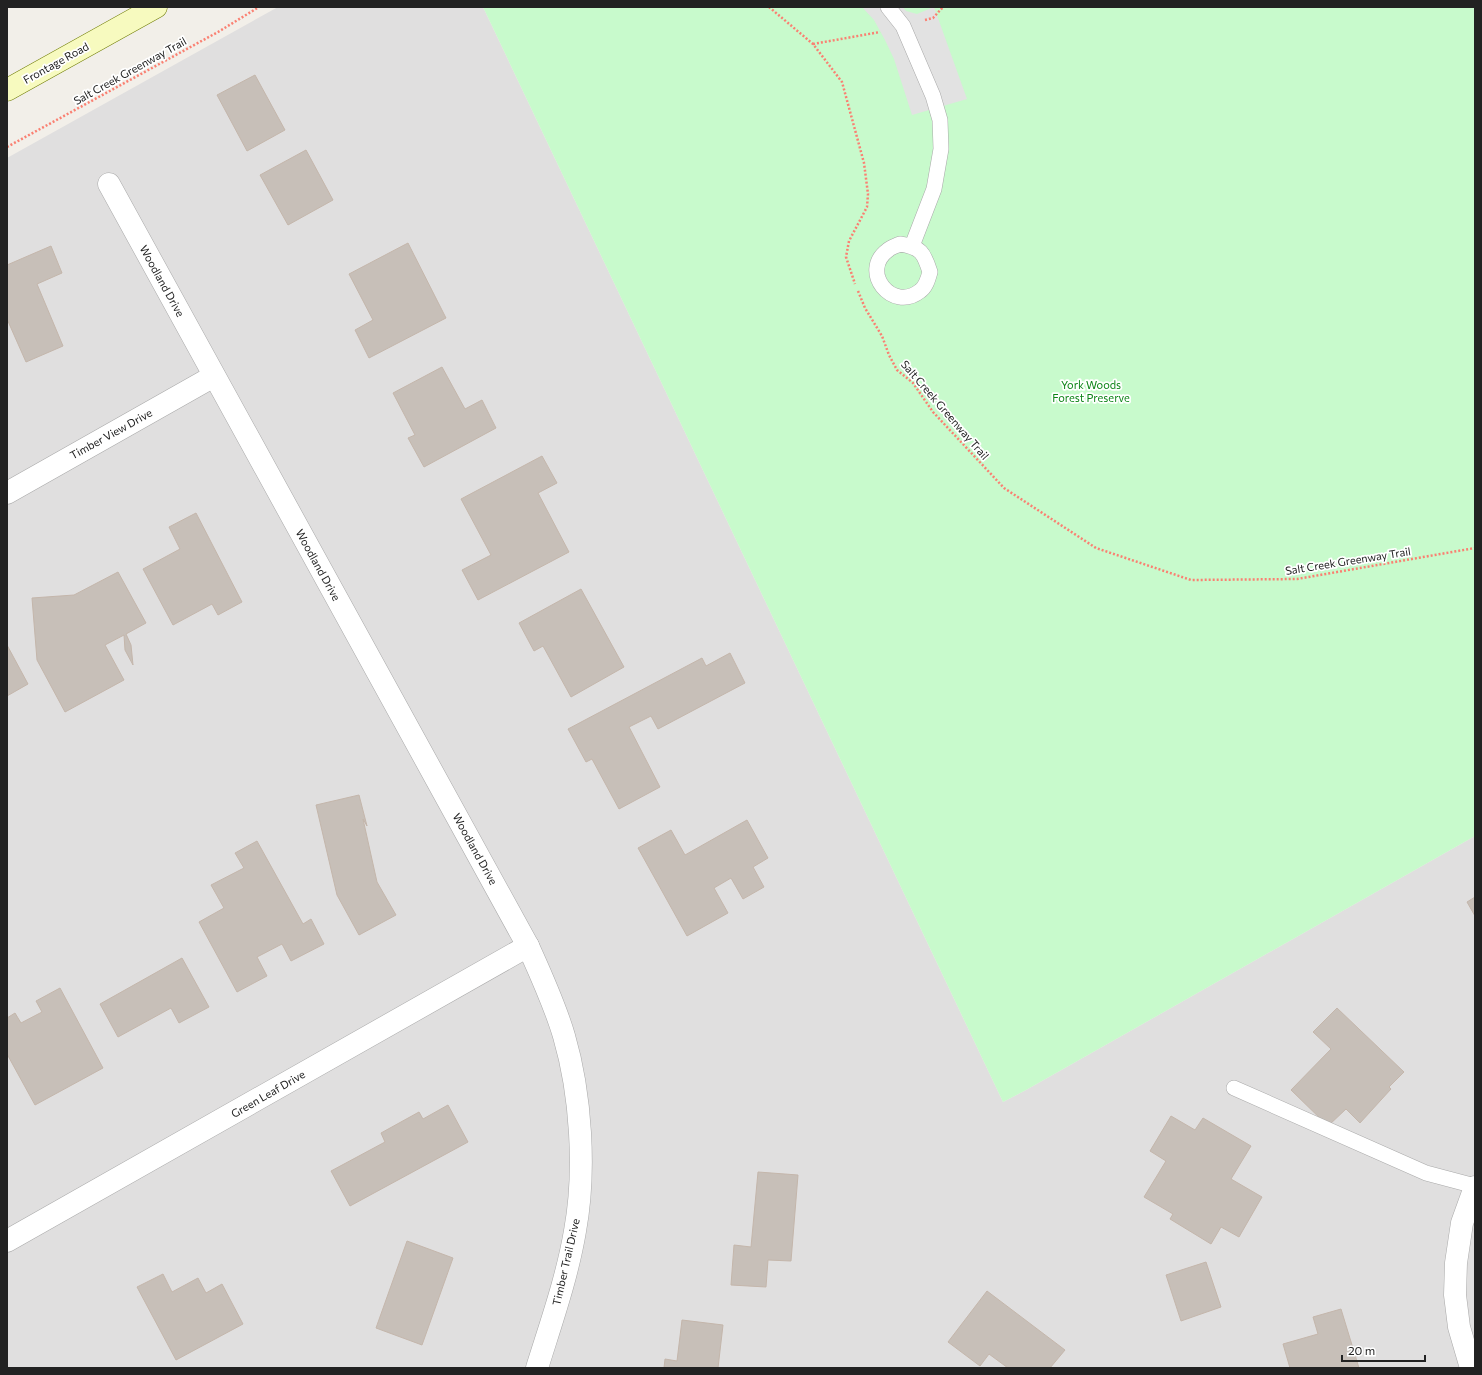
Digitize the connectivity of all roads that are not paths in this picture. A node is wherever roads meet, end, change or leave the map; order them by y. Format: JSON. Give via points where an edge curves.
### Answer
{"nodes":[{"id":1,"x":156,"y":7,"type":"edge"},
{"id":2,"x":888,"y":7,"type":"edge"},
{"id":3,"x":7,"y":90,"type":"edge"},
{"id":4,"x":109,"y":184,"type":"dead end"},
{"id":5,"x":912,"y":246,"type":"dead end"},
{"id":6,"x":214,"y":376,"type":"junction"},
{"id":7,"x":7,"y":493,"type":"edge"},
{"id":8,"x":528,"y":946,"type":"junction"},
{"id":9,"x":1234,"y":1088,"type":"dead end"},
{"id":10,"x":1475,"y":1186,"type":"edge"},
{"id":11,"x":7,"y":1242,"type":"edge"},
{"id":12,"x":537,"y":1368,"type":"edge"},
{"id":13,"x":1471,"y":1368,"type":"edge"}],
"edges":[{"from":1,"to":3,"type":"street","name":"Frontage Road"},
{"from":2,"to":5,"type":"lane","via":[[903,26],[933,96],[940,120],[941,149],[934,189]]},
{"from":4,"to":6,"type":"street","name":"Woodland Drive"},
{"from":6,"to":7,"type":"street","name":"Timber View Drive"},
{"from":6,"to":8,"type":"street","name":"Woodland Drive"},
{"from":8,"to":11,"type":"street","name":"Green Leaf Drive"},
{"from":8,"to":12,"type":"street","name":"Timber Trail Drive","via":[[564,1036],[578,1112],[581,1164],[576,1231]]},
{"from":9,"to":10,"type":"lane","via":[[1426,1173]]},
{"from":10,"to":13,"type":"street","via":[[1462,1223],[1454,1296],[1459,1327]]}]}
